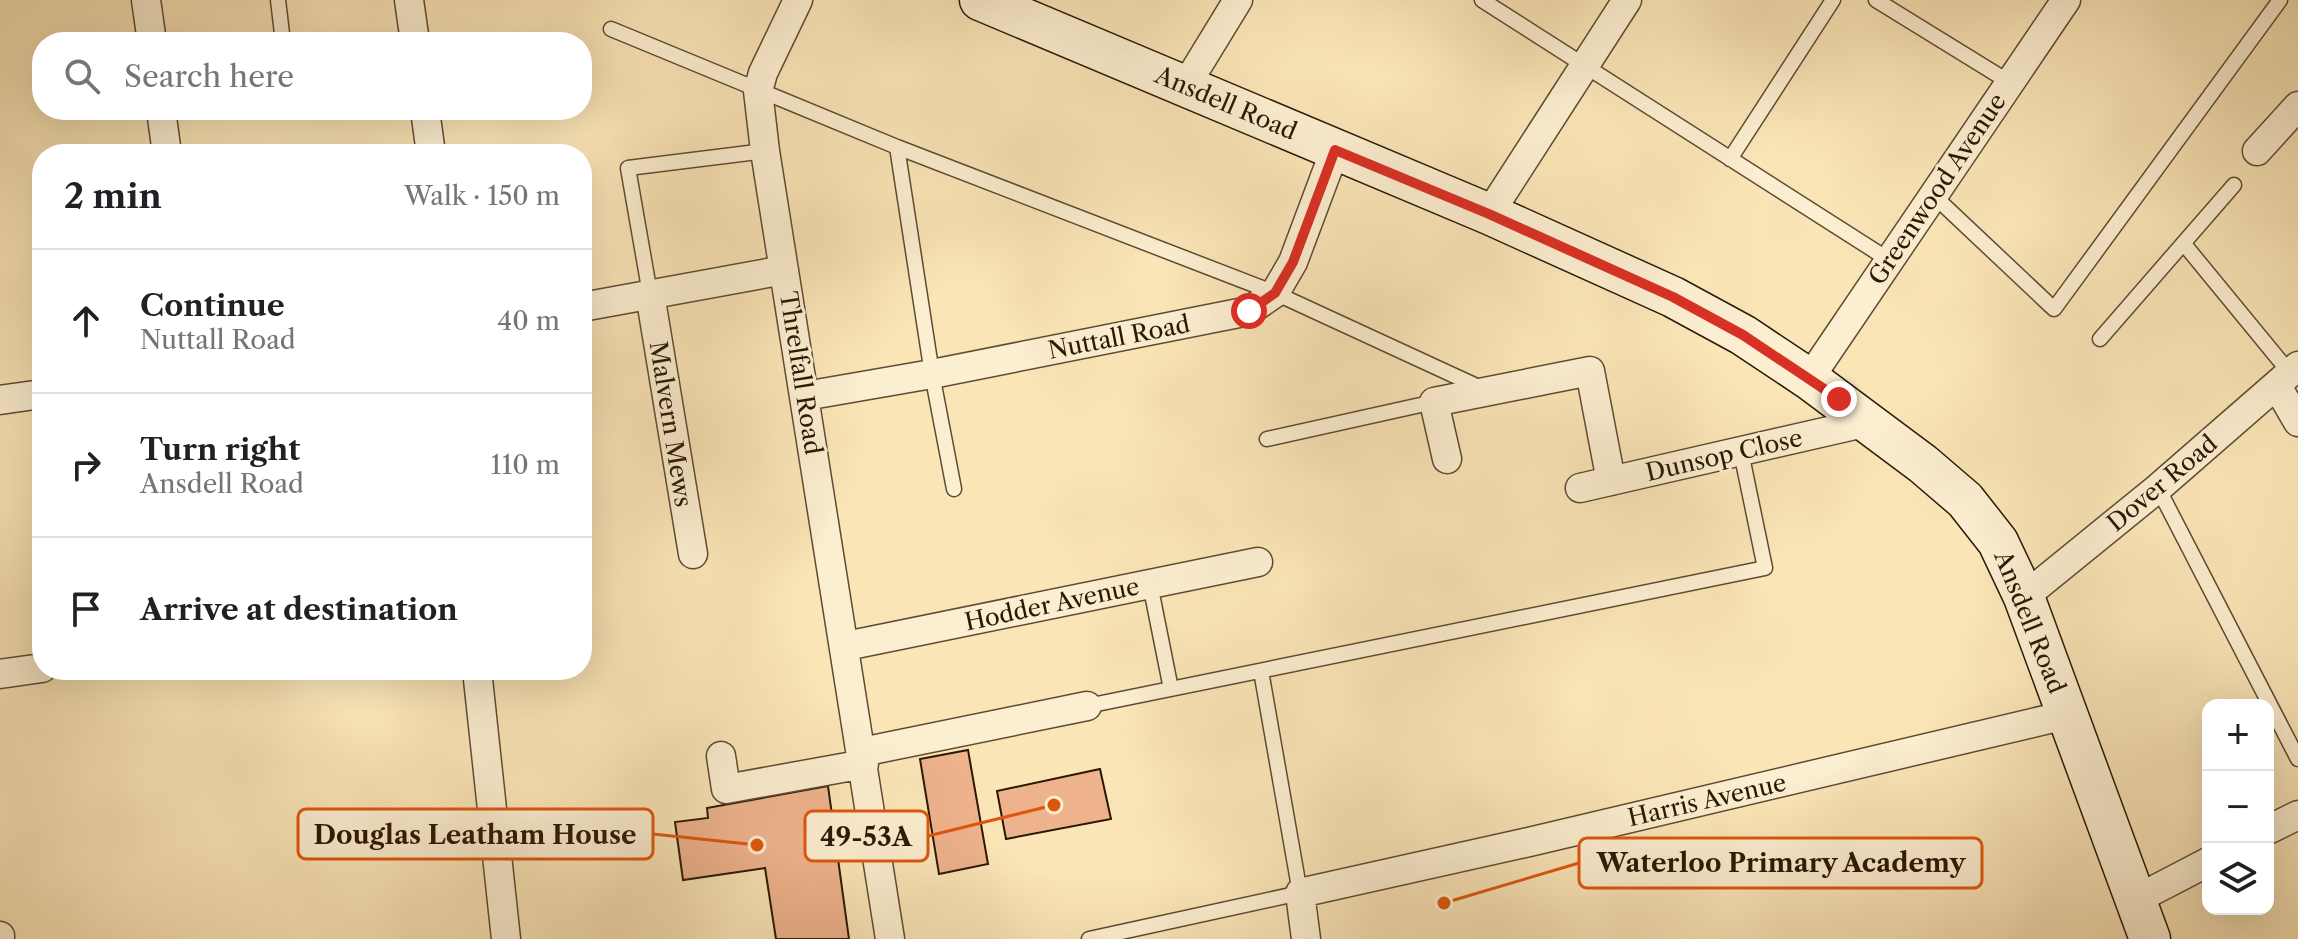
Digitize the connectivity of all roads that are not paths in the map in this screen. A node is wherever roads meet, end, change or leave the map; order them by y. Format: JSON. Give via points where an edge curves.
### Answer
{"nodes":[{"id":1,"x":146,"y":0,"type":"edge"},
{"id":2,"x":278,"y":0,"type":"edge"},
{"id":3,"x":409,"y":0,"type":"edge"},
{"id":4,"x":798,"y":0,"type":"edge"},
{"id":5,"x":981,"y":0,"type":"edge"},
{"id":6,"x":1238,"y":0,"type":"edge"},
{"id":7,"x":1482,"y":0,"type":"edge"},
{"id":8,"x":1627,"y":0,"type":"edge"},
{"id":9,"x":1833,"y":0,"type":"edge"},
{"id":10,"x":1876,"y":0,"type":"edge"},
{"id":11,"x":2066,"y":0,"type":"edge"},
{"id":12,"x":2280,"y":0,"type":"edge"},
{"id":13,"x":611,"y":29,"type":"dead end"},
{"id":14,"x":151,"y":32,"type":"edge"},
{"id":15,"x":282,"y":32,"type":"edge"},
{"id":16,"x":414,"y":32,"type":"edge"},
{"id":17,"x":1585,"y":65,"type":"junction"},
{"id":18,"x":2009,"y":82,"type":"junction"},
{"id":19,"x":1186,"y":85,"type":"junction"},
{"id":20,"x":758,"y":91,"type":"junction"},
{"id":21,"x":2298,"y":106,"type":"edge"},
{"id":22,"x":162,"y":120,"type":"edge"},
{"id":23,"x":426,"y":120,"type":"edge"},
{"id":24,"x":166,"y":144,"type":"edge"},
{"id":25,"x":430,"y":144,"type":"edge"},
{"id":26,"x":897,"y":147,"type":"junction"},
{"id":27,"x":1335,"y":150,"type":"junction"},
{"id":28,"x":765,"y":151,"type":"junction"},
{"id":29,"x":2257,"y":151,"type":"dead end"},
{"id":30,"x":1730,"y":159,"type":"junction"},
{"id":31,"x":2234,"y":185,"type":"dead end"},
{"id":32,"x":1932,"y":194,"type":"junction"},
{"id":33,"x":1489,"y":214,"type":"junction"},
{"id":34,"x":2184,"y":244,"type":"junction"},
{"id":35,"x":1889,"y":260,"type":"junction"},
{"id":36,"x":784,"y":270,"type":"junction"},
{"id":37,"x":1275,"y":293,"type":"junction"},
{"id":38,"x":650,"y":294,"type":"junction"},
{"id":39,"x":592,"y":305,"type":"edge"},
{"id":40,"x":2100,"y":339,"type":"dead end"},
{"id":41,"x":932,"y":374,"type":"junction"},
{"id":42,"x":2288,"y":375,"type":"edge"},
{"id":43,"x":1809,"y":379,"type":"junction"},
{"id":44,"x":1488,"y":392,"type":"junction"},
{"id":45,"x":32,"y":395,"type":"edge"},
{"id":46,"x":805,"y":396,"type":"junction"},
{"id":47,"x":0,"y":400,"type":"edge"},
{"id":48,"x":1434,"y":402,"type":"junction"},
{"id":49,"x":1868,"y":422,"type":"junction"},
{"id":50,"x":2298,"y":422,"type":"edge"},
{"id":51,"x":1267,"y":439,"type":"dead end"},
{"id":52,"x":1741,"y":452,"type":"junction"},
{"id":53,"x":1447,"y":459,"type":"dead end"},
{"id":54,"x":1611,"y":481,"type":"junction"},
{"id":55,"x":1580,"y":488,"type":"dead end"},
{"id":56,"x":2158,"y":488,"type":"junction"},
{"id":57,"x":954,"y":489,"type":"dead end"},
{"id":58,"x":693,"y":554,"type":"dead end"},
{"id":59,"x":1258,"y":562,"type":"dead end"},
{"id":60,"x":1150,"y":584,"type":"junction"},
{"id":61,"x":2024,"y":597,"type":"junction"},
{"id":62,"x":846,"y":646,"type":"junction"},
{"id":63,"x":32,"y":669,"type":"edge"},
{"id":64,"x":1261,"y":671,"type":"junction"},
{"id":65,"x":0,"y":674,"type":"edge"},
{"id":66,"x":478,"y":680,"type":"edge"},
{"id":67,"x":1171,"y":689,"type":"junction"},
{"id":68,"x":1087,"y":706,"type":"joint"},
{"id":69,"x":2066,"y":715,"type":"junction"},
{"id":70,"x":721,"y":756,"type":"dead end"},
{"id":71,"x":863,"y":758,"type":"junction"},
{"id":72,"x":2298,"y":759,"type":"edge"},
{"id":73,"x":2298,"y":815,"type":"edge"},
{"id":74,"x":2274,"y":827,"type":"edge"},
{"id":75,"x":2202,"y":865,"type":"edge"},
{"id":76,"x":1300,"y":893,"type":"junction"},
{"id":77,"x":2137,"y":899,"type":"junction"},
{"id":78,"x":1137,"y":934,"type":"edge"},
{"id":79,"x":506,"y":939,"type":"edge"},
{"id":80,"x":890,"y":939,"type":"edge"},
{"id":81,"x":1089,"y":939,"type":"edge"},
{"id":82,"x":1306,"y":939,"type":"edge"},
{"id":83,"x":2150,"y":939,"type":"edge"}],
"edges":[{"from":1,"to":14,"type":"street"},
{"from":2,"to":15,"type":"lane"},
{"from":3,"to":16,"type":"street"},
{"from":4,"to":20,"type":"street","name":"Threlfall Road"},
{"from":5,"to":19,"type":"main road","name":"Ansdell Road"},
{"from":6,"to":19,"type":"street"},
{"from":7,"to":17,"type":"lane"},
{"from":8,"to":17,"type":"street"},
{"from":9,"to":30,"type":"lane"},
{"from":10,"to":18,"type":"lane"},
{"from":11,"to":18,"type":"street","name":"Greenwood Avenue"},
{"from":12,"to":32,"type":"lane","via":[[2054,309]]},
{"from":13,"to":20,"type":"lane"},
{"from":17,"to":30,"type":"lane"},
{"from":17,"to":33,"type":"street"},
{"from":18,"to":32,"type":"street","name":"Greenwood Avenue"},
{"from":19,"to":27,"type":"main road","name":"Ansdell Road"},
{"from":20,"to":26,"type":"lane"},
{"from":20,"to":28,"type":"street","name":"Threlfall Road"},
{"from":21,"to":29,"type":"street"},
{"from":22,"to":24,"type":"street"},
{"from":23,"to":25,"type":"street"},
{"from":26,"to":37,"type":"lane"},
{"from":26,"to":41,"type":"lane"},
{"from":27,"to":33,"type":"main road","name":"Ansdell Road"},
{"from":27,"to":37,"type":"street","via":[[1293,262]]},
{"from":28,"to":36,"type":"street","name":"Threlfall Road"},
{"from":28,"to":38,"type":"lane","via":[[628,168]]},
{"from":30,"to":35,"type":"lane"},
{"from":31,"to":34,"type":"lane"},
{"from":32,"to":35,"type":"street","name":"Greenwood Avenue"},
{"from":33,"to":43,"type":"main road","name":"Ansdell Road","via":[[1673,297]]},
{"from":34,"to":40,"type":"lane"},
{"from":34,"to":42,"type":"lane"},
{"from":35,"to":43,"type":"street","name":"Greenwood Avenue"},
{"from":36,"to":38,"type":"street"},
{"from":36,"to":46,"type":"street","name":"Threlfall Road"},
{"from":37,"to":41,"type":"street","name":"Nuttall Road","via":[[1249,311]]},
{"from":37,"to":44,"type":"lane"},
{"from":38,"to":39,"type":"street"},
{"from":38,"to":58,"type":"street","name":"Malvern Mews"},
{"from":41,"to":46,"type":"street","name":"Nuttall Road"},
{"from":41,"to":57,"type":"lane"},
{"from":42,"to":50,"type":"street"},
{"from":42,"to":56,"type":"street","name":"Dover Road"},
{"from":43,"to":49,"type":"main road","name":"Ansdell Road"},
{"from":44,"to":48,"type":"street"},
{"from":44,"to":54,"type":"street","via":[[1590,371]]},
{"from":45,"to":47,"type":"street"},
{"from":46,"to":62,"type":"street","name":"Threlfall Road"},
{"from":48,"to":51,"type":"lane"},
{"from":48,"to":53,"type":"street"},
{"from":49,"to":52,"type":"street","name":"Dunsop Close"},
{"from":49,"to":61,"type":"main road","name":"Ansdell Road","via":[[1965,500],[1998,542]]},
{"from":52,"to":54,"type":"street","name":"Dunsop Close"},
{"from":52,"to":64,"type":"lane","via":[[1765,568]]},
{"from":54,"to":55,"type":"street","name":"Dunsop Close"},
{"from":56,"to":61,"type":"street","name":"Dover Road"},
{"from":56,"to":72,"type":"lane"},
{"from":59,"to":60,"type":"street","name":"Hodder Avenue"},
{"from":60,"to":62,"type":"street","name":"Hodder Avenue"},
{"from":60,"to":67,"type":"lane"},
{"from":61,"to":69,"type":"main road","name":"Ansdell Road"},
{"from":62,"to":71,"type":"street","name":"Threlfall Road"},
{"from":63,"to":65,"type":"street"},
{"from":64,"to":67,"type":"lane"},
{"from":64,"to":76,"type":"lane"},
{"from":66,"to":79,"type":"street"},
{"from":67,"to":68,"type":"lane"},
{"from":68,"to":71,"type":"street"},
{"from":69,"to":76,"type":"street","name":"Harris Avenue"},
{"from":69,"to":77,"type":"main road","name":"Ansdell Road"},
{"from":70,"to":71,"type":"street","via":[[726,789]]},
{"from":71,"to":80,"type":"street","name":"Threlfall Road"},
{"from":73,"to":74,"type":"street"},
{"from":75,"to":77,"type":"street"},
{"from":76,"to":78,"type":"lane"},
{"from":76,"to":82,"type":"street"},
{"from":77,"to":83,"type":"main road","name":"Ansdell Road"},
{"from":78,"to":81,"type":"lane"}]}
